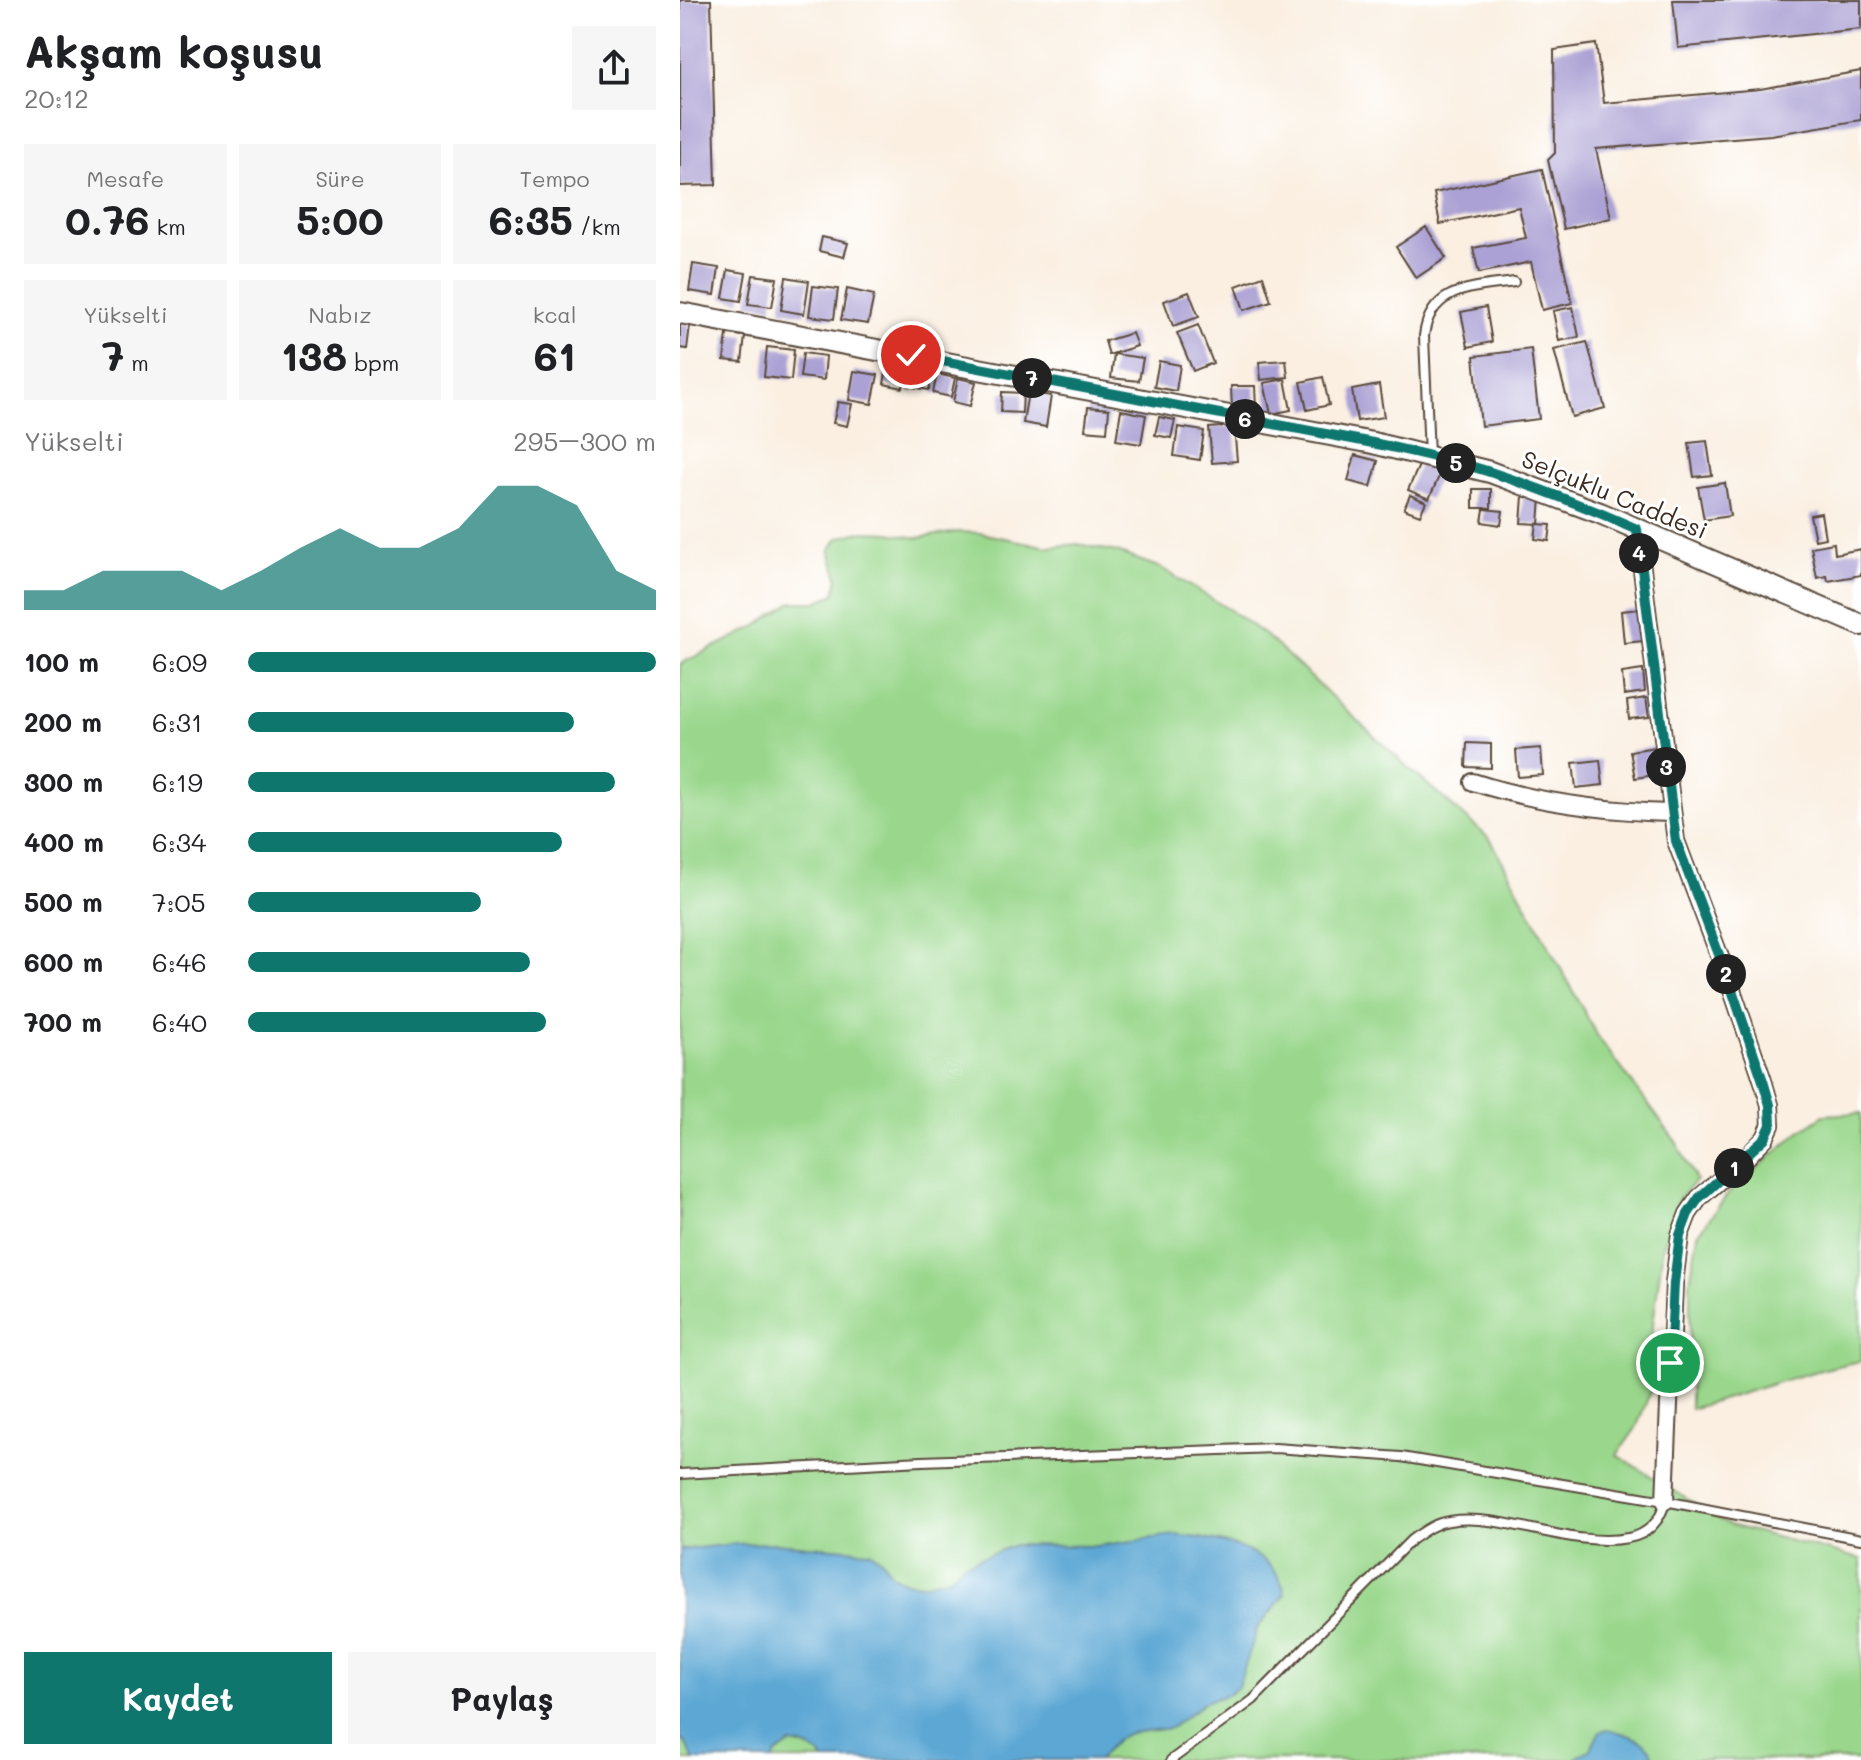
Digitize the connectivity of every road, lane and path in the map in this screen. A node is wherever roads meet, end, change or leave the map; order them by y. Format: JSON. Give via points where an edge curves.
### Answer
{"nodes":[{"id":1,"x":1514,"y":282,"type":"dead end"},
{"id":2,"x":680,"y":313,"type":"edge"},
{"id":3,"x":1429,"y":456,"type":"junction"},
{"id":4,"x":1637,"y":529,"type":"junction"},
{"id":5,"x":1861,"y":625,"type":"edge"},
{"id":6,"x":1473,"y":782,"type":"dead end"},
{"id":7,"x":1671,"y":813,"type":"junction"},
{"id":8,"x":680,"y":1474,"type":"edge"},
{"id":9,"x":1665,"y":1501,"type":"junction"},
{"id":10,"x":1861,"y":1539,"type":"edge"},
{"id":11,"x":1171,"y":1760,"type":"edge"}],
"edges":[{"from":1,"to":3,"type":"lane","via":[[1452,293],[1425,324]]},
{"from":2,"to":3,"type":"street","name":"Selçuklu Caddesi"},
{"from":3,"to":4,"type":"street","name":"Selçuklu Caddesi","via":[[1551,493]]},
{"from":4,"to":5,"type":"street","name":"Selçuklu Caddesi"},
{"from":4,"to":7,"type":"street"},
{"from":6,"to":7,"type":"street","via":[[1577,806]]},
{"from":7,"to":9,"type":"street","via":[[1679,853],[1763,1081],[1771,1125],[1748,1156],[1699,1198],[1680,1235]]},
{"from":8,"to":9,"type":"lane","via":[[1275,1448],[1401,1457]]},
{"from":9,"to":10,"type":"lane"},
{"from":9,"to":11,"type":"lane","via":[[1661,1517],[1631,1538],[1605,1540],[1479,1521],[1437,1523],[1411,1540],[1253,1700]]}]}
